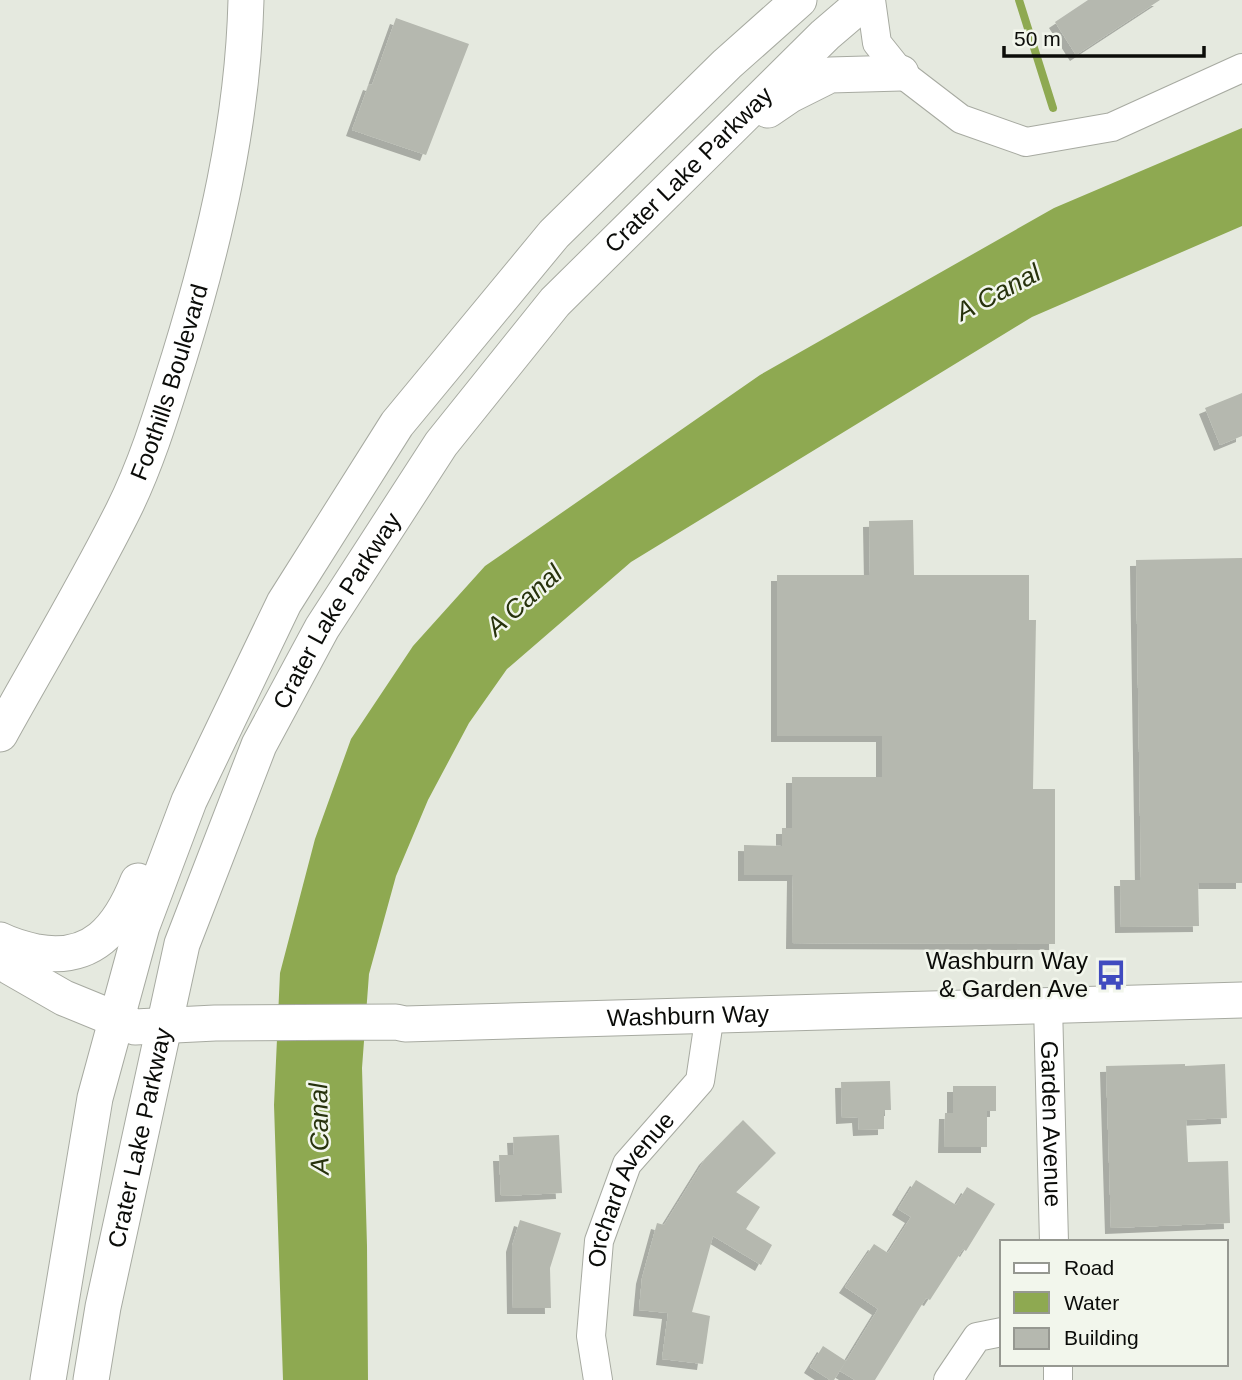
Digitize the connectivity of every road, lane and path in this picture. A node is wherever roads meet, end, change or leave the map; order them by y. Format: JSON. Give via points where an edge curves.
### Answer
{"nodes":[{"id":1,"x":246,"y":0,"type":"edge"},
{"id":2,"x":799,"y":0,"type":"edge"},
{"id":3,"x":866,"y":0,"type":"edge"},
{"id":4,"x":871,"y":0,"type":"edge"},
{"id":5,"x":1242,"y":68,"type":"edge"},
{"id":6,"x":901,"y":73,"type":"junction"},
{"id":7,"x":707,"y":152,"type":"junction"},
{"id":8,"x":0,"y":734,"type":"edge"},
{"id":9,"x":206,"y":764,"type":"junction"},
{"id":10,"x":0,"y":940,"type":"edge"},
{"id":11,"x":0,"y":950,"type":"edge"},
{"id":12,"x":1242,"y":1000,"type":"edge"},
{"id":13,"x":1048,"y":1005,"type":"junction"},
{"id":14,"x":710,"y":1014,"type":"junction"},
{"id":15,"x":139,"y":1024,"type":"junction"},
{"id":16,"x":1054,"y":1240,"type":"edge"},
{"id":17,"x":1000,"y":1332,"type":"edge"},
{"id":18,"x":48,"y":1380,"type":"edge"},
{"id":19,"x":91,"y":1380,"type":"edge"},
{"id":20,"x":598,"y":1380,"type":"edge"},
{"id":21,"x":948,"y":1380,"type":"edge"}],
"edges":[{"from":1,"to":8,"type":"main road","name":"Foothills Boulevard","via":[[245,52],[229,161],[212,244],[161,415],[123,510]]},
{"from":2,"to":9,"type":"main road","name":"Crater Lake Parkway","via":[[554,234],[397,424],[284,603]]},
{"from":3,"to":7,"type":"main road","name":"Crater Lake Parkway"},
{"from":4,"to":6,"type":"street","via":[[877,43]]},
{"from":5,"to":6,"type":"street","via":[[1112,127],[1026,142],[961,119]]},
{"from":6,"to":7,"type":"main road","via":[[830,75],[790,95]]},
{"from":7,"to":15,"type":"main road","name":"Crater Lake Parkway","via":[[555,302],[441,444],[322,628],[260,744],[182,944]]},
{"from":9,"to":10,"type":"main road","via":[[169,812],[115,926],[83,951],[72,953],[44,953]]},
{"from":9,"to":15,"type":"main road","name":"Crater Lake Parkway","via":[[142,926]]},
{"from":11,"to":15,"type":"main road","via":[[10,967],[64,998]]},
{"from":12,"to":13,"type":"main road","name":"Washburn Way"},
{"from":13,"to":14,"type":"main road","name":"Washburn Way"},
{"from":13,"to":16,"type":"street","name":"Garden Avenue"},
{"from":14,"to":15,"type":"main road","name":"Washburn Way","via":[[405,1024]]},
{"from":14,"to":20,"type":"street","name":"Orchard Avenue","via":[[700,1081],[627,1164],[599,1241],[591,1336]]},
{"from":15,"to":18,"type":"main road","name":"Crater Lake Parkway","via":[[94,1098]]},
{"from":15,"to":19,"type":"main road","name":"Crater Lake Parkway"},
{"from":17,"to":21,"type":"street","via":[[977,1337]]}]}
